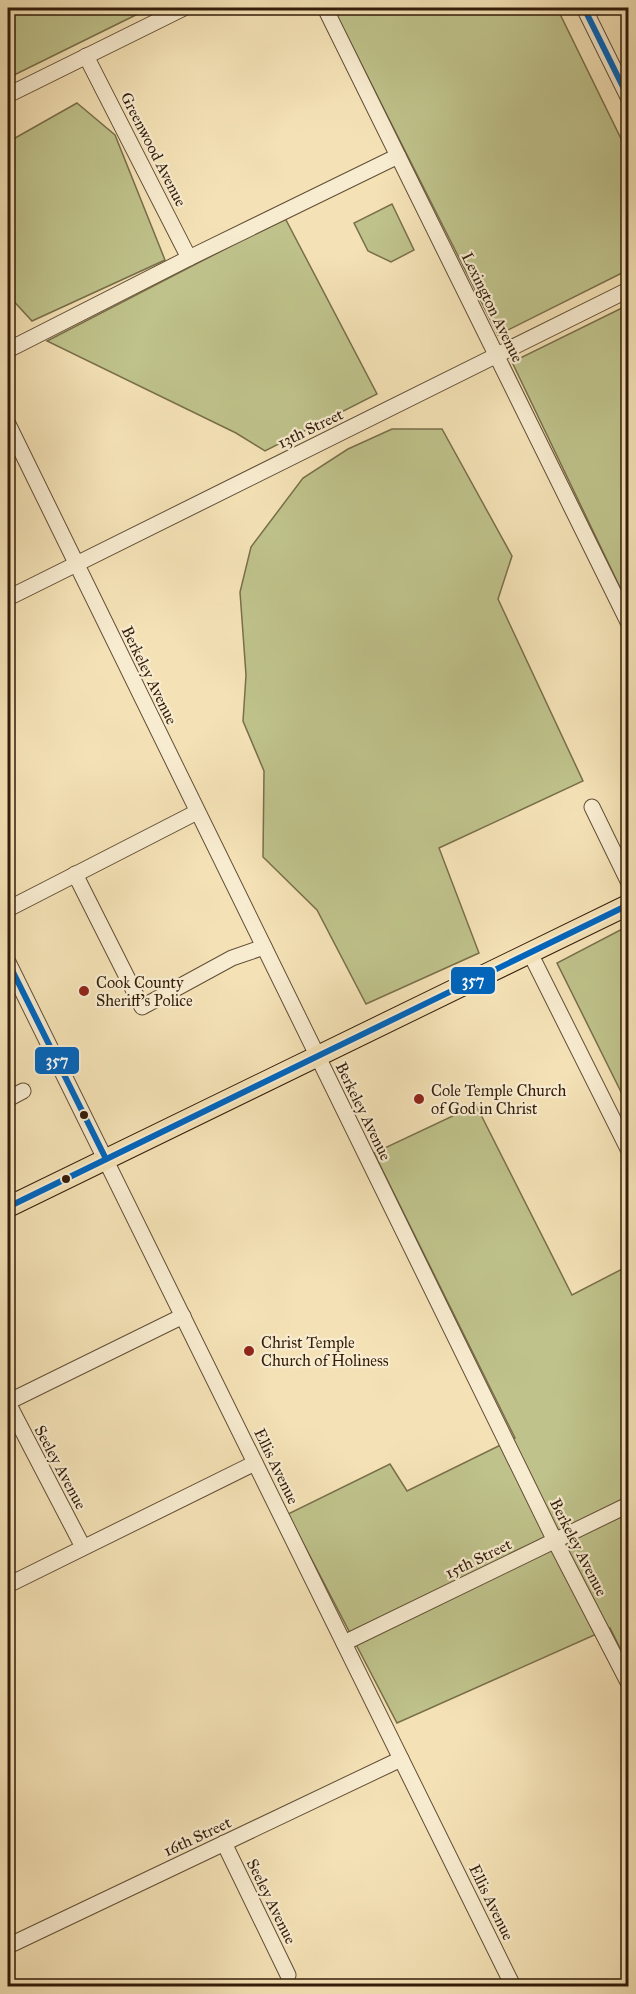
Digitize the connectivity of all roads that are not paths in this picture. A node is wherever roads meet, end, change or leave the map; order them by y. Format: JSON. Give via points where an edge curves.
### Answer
{"nodes":[{"id":1,"x":184,"y":8,"type":"edge"},
{"id":2,"x":325,"y":8,"type":"edge"},
{"id":3,"x":589,"y":9,"type":"edge"},
{"id":4,"x":86,"y":56,"type":"junction"},
{"id":5,"x":8,"y":95,"type":"edge"},
{"id":6,"x":628,"y":97,"type":"edge"},
{"id":7,"x":398,"y":156,"type":"junction"},
{"id":8,"x":189,"y":258,"type":"junction"},
{"id":9,"x":628,"y":290,"type":"edge"},
{"id":10,"x":8,"y":350,"type":"edge"},
{"id":11,"x":497,"y":356,"type":"junction"},
{"id":12,"x":8,"y":424,"type":"edge"},
{"id":13,"x":75,"y":565,"type":"junction"},
{"id":14,"x":8,"y":598,"type":"edge"},
{"id":15,"x":628,"y":622,"type":"edge"},
{"id":16,"x":592,"y":807,"type":"dead end"},
{"id":17,"x":197,"y":812,"type":"junction"},
{"id":18,"x":75,"y":874,"type":"junction"},
{"id":19,"x":628,"y":881,"type":"edge"},
{"id":20,"x":628,"y":905,"type":"edge"},
{"id":21,"x":8,"y":909,"type":"edge"},
{"id":22,"x":264,"y":947,"type":"junction"},
{"id":23,"x":530,"y":953,"type":"junction"},
{"id":24,"x":8,"y":962,"type":"edge"},
{"id":25,"x":317,"y":1057,"type":"junction"},
{"id":26,"x":24,"y":1091,"type":"dead end"},
{"id":27,"x":8,"y":1099,"type":"edge"},
{"id":28,"x":628,"y":1149,"type":"edge"},
{"id":29,"x":106,"y":1160,"type":"junction"},
{"id":30,"x":8,"y":1207,"type":"edge"},
{"id":31,"x":183,"y":1316,"type":"junction"},
{"id":32,"x":8,"y":1402,"type":"edge"},
{"id":33,"x":255,"y":1463,"type":"junction"},
{"id":34,"x":628,"y":1505,"type":"edge"},
{"id":35,"x":555,"y":1541,"type":"junction"},
{"id":36,"x":83,"y":1547,"type":"junction"},
{"id":37,"x":8,"y":1585,"type":"edge"},
{"id":38,"x":344,"y":1643,"type":"junction"},
{"id":39,"x":628,"y":1682,"type":"edge"},
{"id":40,"x":401,"y":1759,"type":"junction"},
{"id":41,"x":224,"y":1843,"type":"junction"},
{"id":42,"x":8,"y":1946,"type":"edge"},
{"id":43,"x":288,"y":1975,"type":"dead end"},
{"id":44,"x":513,"y":1986,"type":"edge"}],
"edges":[{"from":1,"to":4,"type":"street"},
{"from":2,"to":7,"type":"street","name":"Lexington Avenue"},
{"from":3,"to":6,"type":"street"},
{"from":4,"to":5,"type":"street"},
{"from":4,"to":8,"type":"street","name":"Greenwood Avenue"},
{"from":7,"to":8,"type":"street"},
{"from":7,"to":11,"type":"street","name":"Lexington Avenue"},
{"from":8,"to":10,"type":"street"},
{"from":9,"to":11,"type":"street","name":"13th Street"},
{"from":11,"to":13,"type":"street","name":"13th Street"},
{"from":11,"to":15,"type":"street","name":"Lexington Avenue"},
{"from":12,"to":13,"type":"street","name":"Berkeley Avenue"},
{"from":13,"to":14,"type":"street","name":"13th Street"},
{"from":13,"to":17,"type":"street","name":"Berkeley Avenue"},
{"from":16,"to":19,"type":"street"},
{"from":17,"to":18,"type":"street"},
{"from":17,"to":22,"type":"street","name":"Berkeley Avenue"},
{"from":18,"to":21,"type":"street"},
{"from":18,"to":22,"type":"street","via":[[142,1007],[232,958]]},
{"from":20,"to":23,"type":"main road"},
{"from":22,"to":25,"type":"street","name":"Berkeley Avenue"},
{"from":23,"to":25,"type":"main road"},
{"from":23,"to":28,"type":"street"},
{"from":24,"to":29,"type":"street","name":"Ellis Avenue"},
{"from":25,"to":29,"type":"main road"},
{"from":25,"to":35,"type":"street","name":"Berkeley Avenue"},
{"from":26,"to":27,"type":"street"},
{"from":29,"to":30,"type":"main road"},
{"from":29,"to":31,"type":"street","name":"Ellis Avenue"},
{"from":31,"to":32,"type":"street"},
{"from":31,"to":33,"type":"street","name":"Ellis Avenue"},
{"from":32,"to":36,"type":"street","name":"Seeley Avenue"},
{"from":33,"to":36,"type":"street"},
{"from":33,"to":38,"type":"street","name":"Ellis Avenue"},
{"from":34,"to":35,"type":"street","name":"15th Street"},
{"from":35,"to":38,"type":"street","name":"15th Street"},
{"from":35,"to":39,"type":"street","name":"Berkeley Avenue"},
{"from":36,"to":37,"type":"street"},
{"from":38,"to":40,"type":"street","name":"Ellis Avenue"},
{"from":40,"to":41,"type":"street","name":"16th Street"},
{"from":40,"to":44,"type":"street","name":"Ellis Avenue"},
{"from":41,"to":42,"type":"street","name":"16th Street"},
{"from":41,"to":43,"type":"street","name":"Seeley Avenue"}]}
